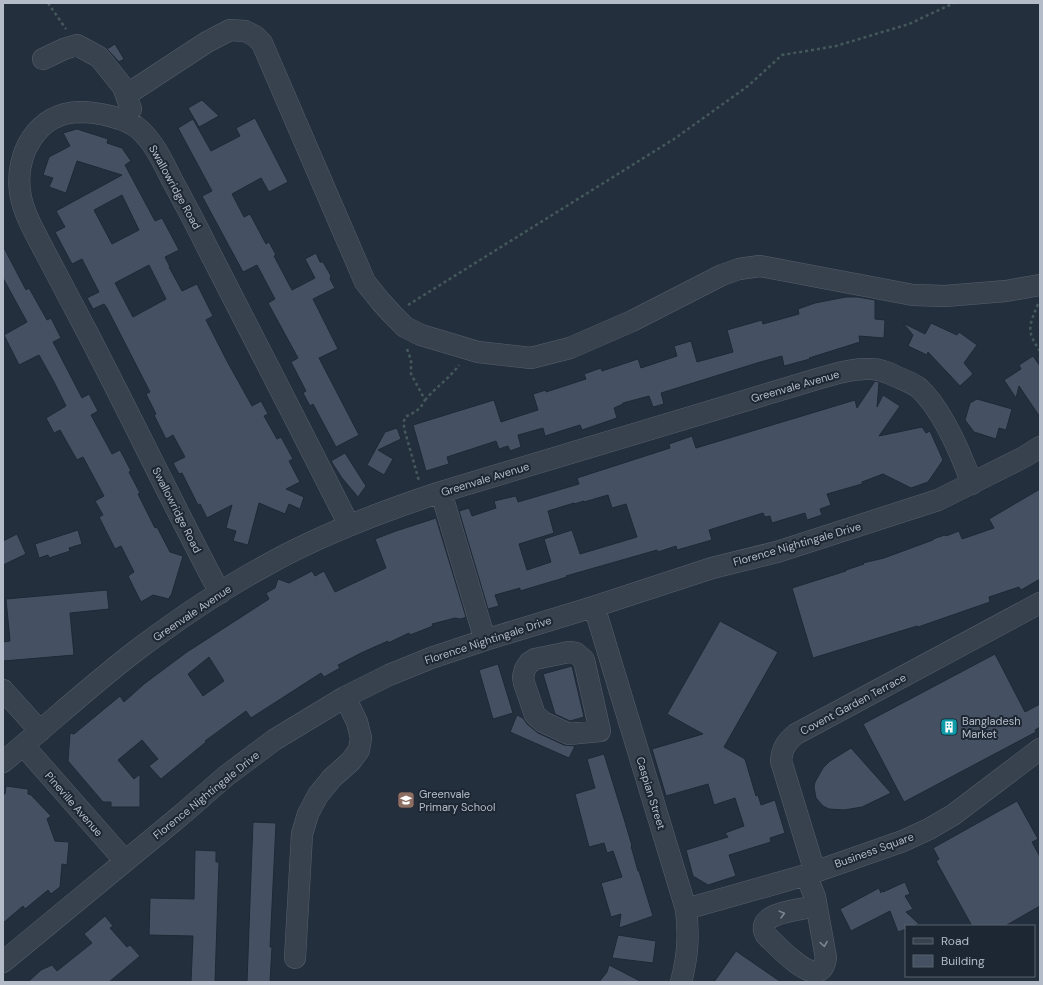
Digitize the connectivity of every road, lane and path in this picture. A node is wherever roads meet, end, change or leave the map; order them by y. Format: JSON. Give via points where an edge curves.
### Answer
{"nodes":[{"id":1,"x":48,"y":3,"type":"edge"},
{"id":2,"x":954,"y":3,"type":"edge"},
{"id":3,"x":77,"y":45,"type":"junction"},
{"id":4,"x":43,"y":59,"type":"dead end"},
{"id":5,"x":126,"y":96,"type":"junction"},
{"id":6,"x":139,"y":128,"type":"junction"},
{"id":7,"x":1040,"y":285,"type":"edge"},
{"id":8,"x":1040,"y":299,"type":"edge"},
{"id":9,"x":393,"y":315,"type":"junction"},
{"id":10,"x":406,"y":347,"type":"dead end"},
{"id":11,"x":472,"y":350,"type":"junction"},
{"id":12,"x":1040,"y":351,"type":"edge"},
{"id":13,"x":425,"y":400,"type":"junction"},
{"id":14,"x":1040,"y":447,"type":"edge"},
{"id":15,"x":972,"y":484,"type":"junction"},
{"id":16,"x":432,"y":495,"type":"junction"},
{"id":17,"x":349,"y":525,"type":"junction"},
{"id":18,"x":220,"y":593,"type":"junction"},
{"id":19,"x":1040,"y":603,"type":"edge"},
{"id":20,"x":593,"y":607,"type":"junction"},
{"id":21,"x":485,"y":640,"type":"junction"},
{"id":22,"x":3,"y":690,"type":"edge"},
{"id":23,"x":345,"y":697,"type":"junction"},
{"id":24,"x":629,"y":724,"type":"junction"},
{"id":25,"x":40,"y":731,"type":"junction"},
{"id":26,"x":600,"y":731,"type":"dead end"},
{"id":27,"x":24,"y":745,"type":"junction"},
{"id":28,"x":1039,"y":754,"type":"edge"},
{"id":29,"x":3,"y":762,"type":"edge"},
{"id":30,"x":125,"y":861,"type":"junction"},
{"id":31,"x":810,"y":873,"type":"junction"},
{"id":32,"x":816,"y":906,"type":"dead end"},
{"id":33,"x":686,"y":909,"type":"junction"},
{"id":34,"x":295,"y":958,"type":"dead end"},
{"id":35,"x":3,"y":962,"type":"edge"},
{"id":36,"x":680,"y":982,"type":"edge"}],
"edges":[{"from":1,"to":3,"type":"path"},
{"from":2,"to":9,"type":"path","via":[[910,24],[836,46],[782,55],[748,86],[674,139]]},
{"from":3,"to":4,"type":"street"},
{"from":3,"to":5,"type":"street","via":[[99,57],[123,86]]},
{"from":5,"to":6,"type":"street"},
{"from":5,"to":9,"type":"street","via":[[206,42],[230,30],[245,31],[255,36],[262,43],[366,282]]},
{"from":6,"to":17,"type":"street","name":"Swallowridge Road","via":[[154,147],[172,179]]},
{"from":6,"to":18,"type":"street","name":"Swallowridge Road","via":[[102,114],[75,112],[56,117],[38,130],[28,144],[21,159],[20,194],[29,221]]},
{"from":7,"to":11,"type":"street","via":[[1006,291],[945,296],[912,295],[760,266],[739,268],[632,321],[570,348],[531,358]]},
{"from":8,"to":12,"type":"path","via":[[1029,329]]},
{"from":9,"to":11,"type":"street","via":[[405,327],[421,335]]},
{"from":10,"to":13,"type":"path","via":[[411,360],[411,374]]},
{"from":11,"to":13,"type":"path"},
{"from":13,"to":16,"type":"path","via":[[420,410],[405,417],[404,428]]},
{"from":14,"to":15,"type":"street","name":"Florence Nightingale Drive"},
{"from":15,"to":16,"type":"street","name":"Greenvale Avenue","via":[[943,420],[931,401],[918,387],[886,371],[872,369],[836,373]]},
{"from":15,"to":20,"type":"street","name":"Florence Nightingale Drive","via":[[938,500]]},
{"from":16,"to":17,"type":"street","name":"Greenvale Avenue"},
{"from":16,"to":21,"type":"street"},
{"from":17,"to":18,"type":"street","name":"Greenvale Avenue","via":[[276,560]]},
{"from":18,"to":25,"type":"street","name":"Greenvale Avenue","via":[[137,650]]},
{"from":19,"to":31,"type":"street","name":"Covent Garden Terrace","via":[[788,740],[782,751],[781,761]]},
{"from":20,"to":21,"type":"street","name":"Florence Nightingale Drive"},
{"from":20,"to":24,"type":"street","name":"Caspian Street"},
{"from":21,"to":23,"type":"street","name":"Florence Nightingale Drive","via":[[389,675]]},
{"from":22,"to":25,"type":"street"},
{"from":23,"to":30,"type":"street","name":"Florence Nightingale Drive","via":[[274,740],[226,776]]},
{"from":23,"to":34,"type":"street","via":[[357,722],[361,738],[359,750],[318,795],[308,814],[302,834]]},
{"from":24,"to":26,"type":"street"},
{"from":24,"to":33,"type":"street","name":"Caspian Street"},
{"from":25,"to":27,"type":"street","name":"Greenvale Avenue"},
{"from":27,"to":29,"type":"street","name":"Greenvale Avenue"},
{"from":27,"to":30,"type":"street","name":"Pineville Avenue"},
{"from":28,"to":31,"type":"street","name":"Business Square","via":[[929,829],[903,841]]},
{"from":30,"to":35,"type":"street","name":"Florence Nightingale Drive"},
{"from":31,"to":32,"type":"street","name":"Covent Garden Terrace"},
{"from":31,"to":33,"type":"street","name":"Business Square"},
{"from":33,"to":36,"type":"street","name":"Caspian Street","via":[[686,962]]}]}
